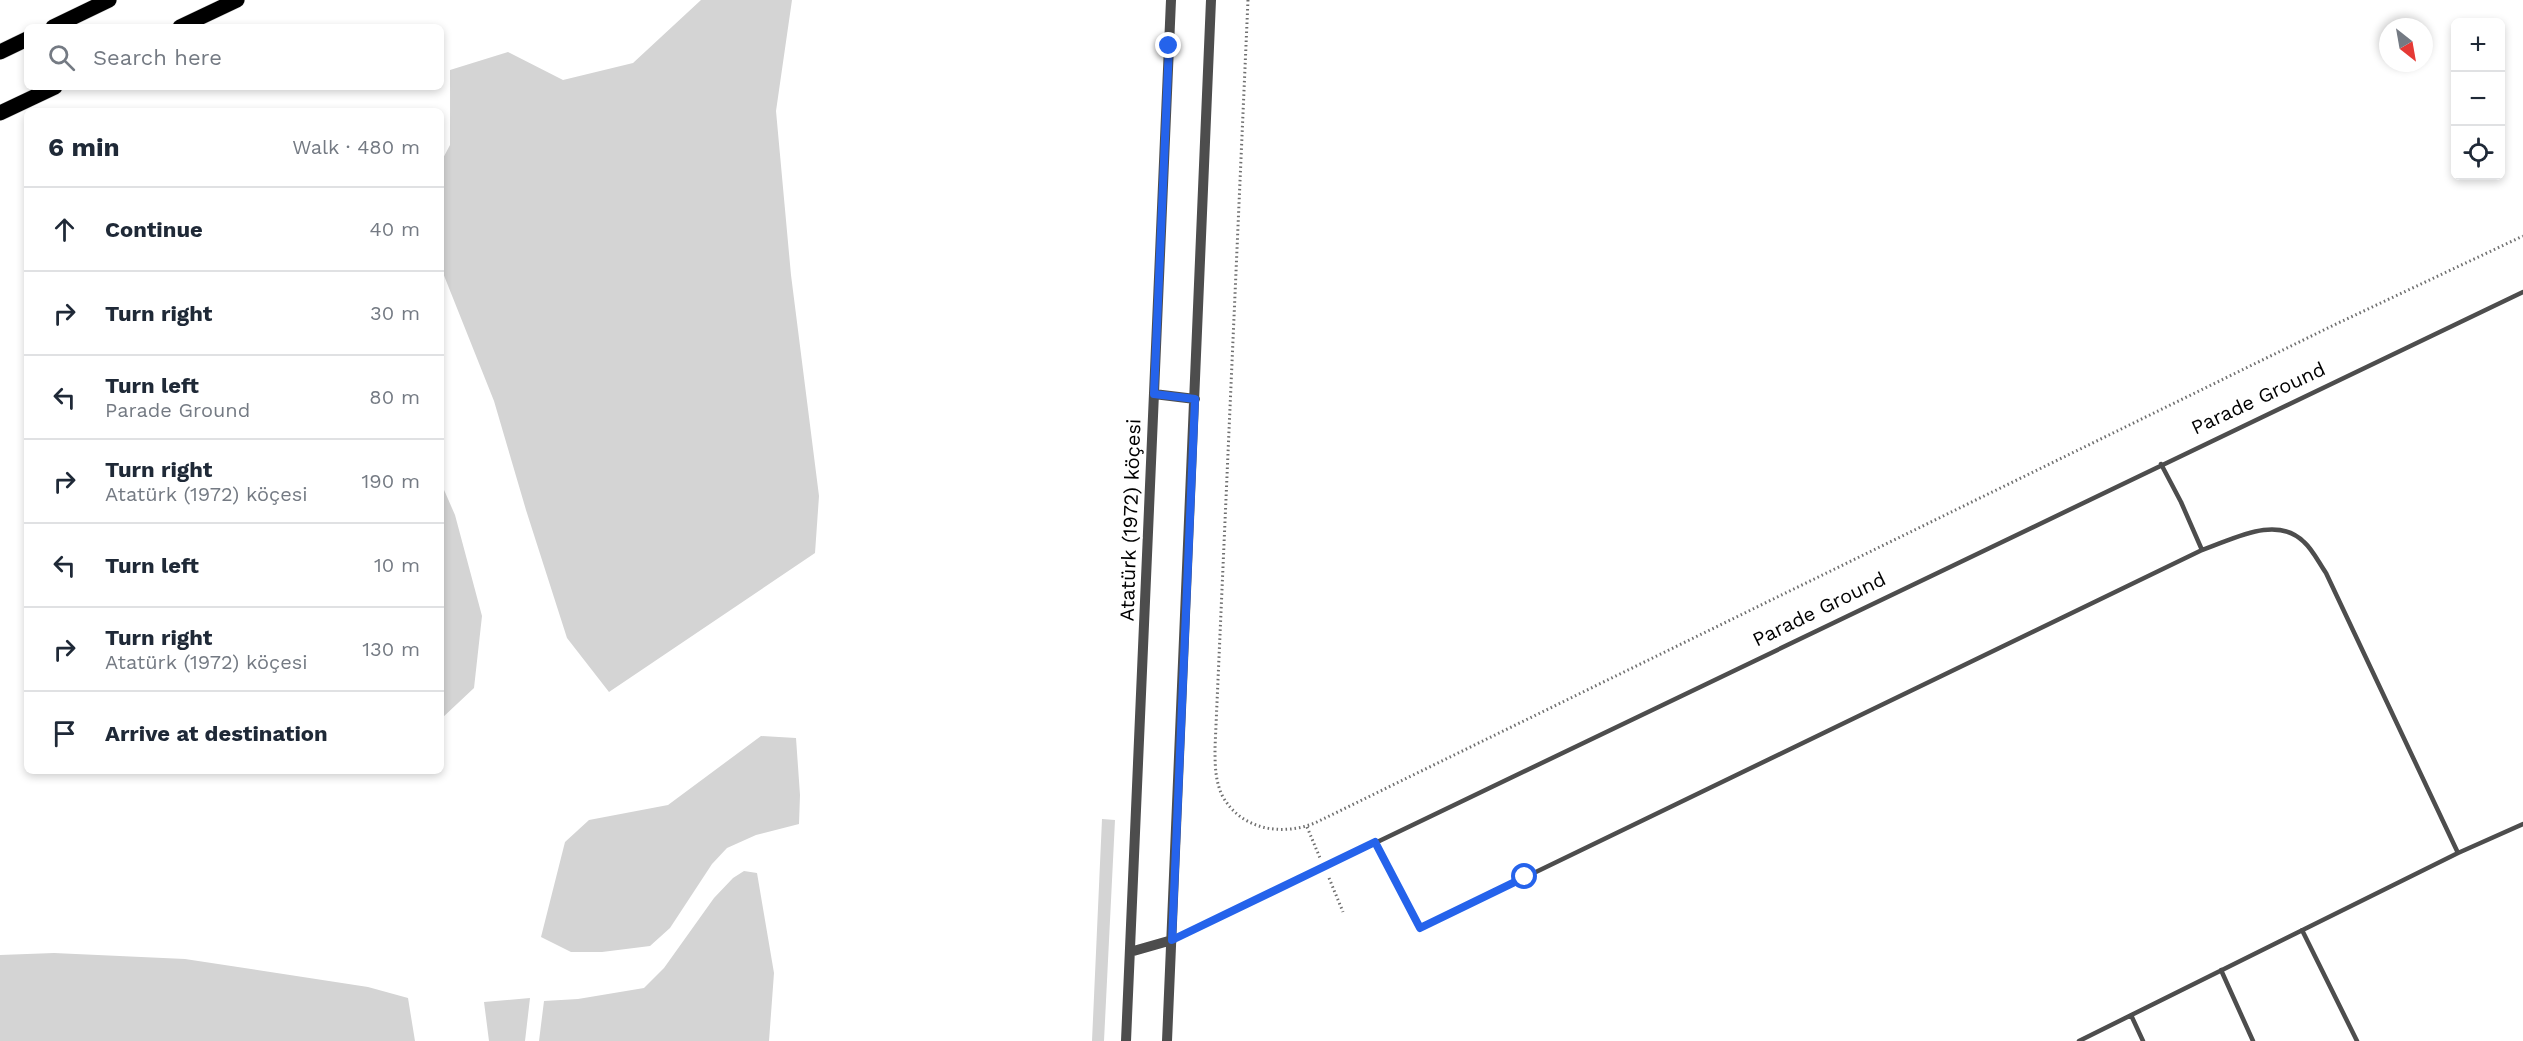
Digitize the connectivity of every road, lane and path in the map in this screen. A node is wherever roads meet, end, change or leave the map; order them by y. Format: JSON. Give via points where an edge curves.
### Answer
{"nodes":[{"id":1,"x":109,"y":0,"type":"edge"},
{"id":2,"x":237,"y":0,"type":"edge"},
{"id":3,"x":1171,"y":0,"type":"edge"},
{"id":4,"x":1211,"y":0,"type":"edge"},
{"id":5,"x":1248,"y":0,"type":"edge"},
{"id":6,"x":58,"y":24,"type":"edge"},
{"id":7,"x":186,"y":24,"type":"edge"},
{"id":8,"x":24,"y":40,"type":"edge"},
{"id":9,"x":0,"y":52,"type":"edge"},
{"id":10,"x":49,"y":90,"type":"edge"},
{"id":11,"x":0,"y":113,"type":"edge"},
{"id":12,"x":2523,"y":236,"type":"edge"},
{"id":13,"x":2523,"y":292,"type":"edge"},
{"id":14,"x":1154,"y":394,"type":"junction"},
{"id":15,"x":1195,"y":399,"type":"junction"},
{"id":16,"x":2161,"y":464,"type":"junction"},
{"id":17,"x":2202,"y":550,"type":"junction"},
{"id":18,"x":2523,"y":824,"type":"edge"},
{"id":19,"x":1375,"y":842,"type":"junction"},
{"id":20,"x":2458,"y":853,"type":"junction"},
{"id":21,"x":2302,"y":930,"type":"junction"},
{"id":22,"x":1172,"y":940,"type":"junction"},
{"id":23,"x":1130,"y":952,"type":"junction"},
{"id":24,"x":2221,"y":970,"type":"junction"},
{"id":25,"x":2131,"y":1016,"type":"junction"},
{"id":26,"x":1126,"y":1041,"type":"edge"},
{"id":27,"x":1167,"y":1041,"type":"edge"},
{"id":28,"x":2079,"y":1041,"type":"edge"},
{"id":29,"x":2144,"y":1041,"type":"edge"},
{"id":30,"x":2253,"y":1041,"type":"edge"},
{"id":31,"x":2357,"y":1041,"type":"edge"}],
"edges":[{"from":1,"to":6,"type":"main road"},
{"from":2,"to":7,"type":"main road"},
{"from":3,"to":14,"type":"street","name":"Atatürk (1972) köçesi"},
{"from":4,"to":15,"type":"street"},
{"from":5,"to":12,"type":"path","via":[[1215,748],[1216,778],[1229,806],[1240,817],[1271,830],[1287,831],[1317,822]]},
{"from":8,"to":9,"type":"main road"},
{"from":10,"to":11,"type":"main road"},
{"from":13,"to":16,"type":"lane","name":"Parade Ground"},
{"from":14,"to":15,"type":"street"},
{"from":14,"to":23,"type":"street","name":"Atatürk (1972) köçesi"},
{"from":15,"to":22,"type":"street"},
{"from":16,"to":17,"type":"lane"},
{"from":16,"to":19,"type":"lane","name":"Parade Ground"},
{"from":17,"to":19,"type":"lane","via":[[1420,928]]},
{"from":17,"to":20,"type":"lane","via":[[2265,528],[2282,529],[2304,541],[2326,573]]},
{"from":18,"to":20,"type":"lane"},
{"from":19,"to":22,"type":"lane","name":"Parade Ground"},
{"from":20,"to":21,"type":"lane"},
{"from":21,"to":24,"type":"lane"},
{"from":21,"to":31,"type":"lane"},
{"from":22,"to":23,"type":"street","name":"Parade Ground"},
{"from":22,"to":27,"type":"street"},
{"from":23,"to":26,"type":"street","name":"Atatürk (1972) köçesi"},
{"from":24,"to":25,"type":"lane"},
{"from":24,"to":30,"type":"lane"},
{"from":25,"to":28,"type":"lane"},
{"from":25,"to":29,"type":"lane"}]}
